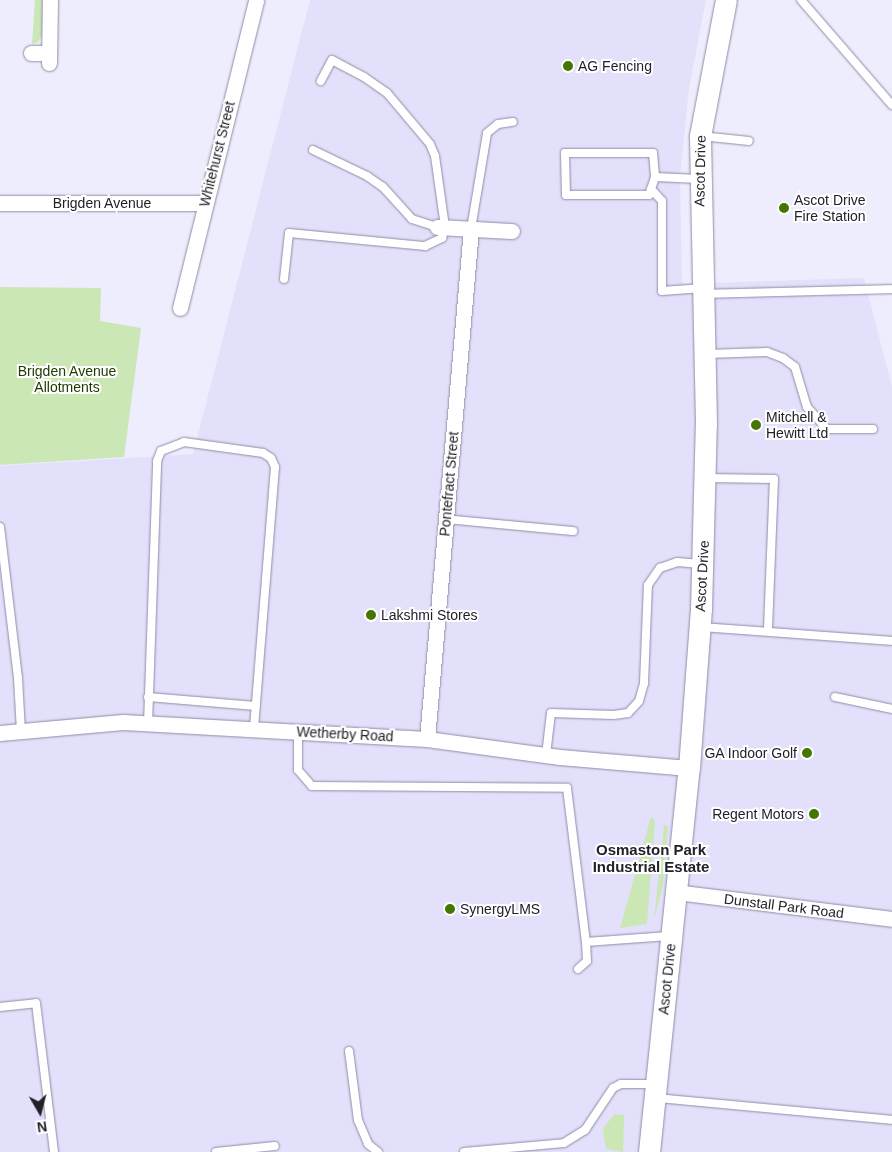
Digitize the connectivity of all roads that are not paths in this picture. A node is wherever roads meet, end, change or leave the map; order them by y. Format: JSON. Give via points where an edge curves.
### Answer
{"nodes":[{"id":1,"x":50,"y":0,"type":"edge"},
{"id":2,"x":256,"y":0,"type":"edge"},
{"id":3,"x":726,"y":0,"type":"edge"},
{"id":4,"x":801,"y":0,"type":"edge"},
{"id":5,"x":30,"y":54,"type":"dead end"},
{"id":6,"x":321,"y":81,"type":"dead end"},
{"id":7,"x":892,"y":106,"type":"edge"},
{"id":8,"x":514,"y":122,"type":"dead end"},
{"id":9,"x":700,"y":136,"type":"junction"},
{"id":10,"x":749,"y":141,"type":"dead end"},
{"id":11,"x":313,"y":150,"type":"dead end"},
{"id":12,"x":655,"y":178,"type":"junction"},
{"id":13,"x":699,"y":179,"type":"junction"},
{"id":14,"x":651,"y":189,"type":"junction"},
{"id":15,"x":0,"y":203,"type":"edge"},
{"id":16,"x":204,"y":203,"type":"junction"},
{"id":17,"x":441,"y":227,"type":"junction"},
{"id":18,"x":471,"y":229,"type":"junction"},
{"id":19,"x":512,"y":231,"type":"dead end"},
{"id":20,"x":284,"y":279,"type":"dead end"},
{"id":21,"x":892,"y":289,"type":"edge"},
{"id":22,"x":703,"y":291,"type":"junction"},
{"id":23,"x":180,"y":308,"type":"dead end"},
{"id":24,"x":704,"y":354,"type":"junction"},
{"id":25,"x":873,"y":429,"type":"dead end"},
{"id":26,"x":706,"y":478,"type":"junction"},
{"id":27,"x":446,"y":519,"type":"junction"},
{"id":28,"x":0,"y":527,"type":"edge"},
{"id":29,"x":573,"y":531,"type":"dead end"},
{"id":30,"x":703,"y":564,"type":"junction"},
{"id":31,"x":700,"y":627,"type":"junction"},
{"id":32,"x":768,"y":630,"type":"junction"},
{"id":33,"x":892,"y":641,"type":"edge"},
{"id":34,"x":835,"y":697,"type":"dead end"},
{"id":35,"x":148,"y":698,"type":"junction"},
{"id":36,"x":256,"y":706,"type":"junction"},
{"id":37,"x":892,"y":709,"type":"edge"},
{"id":38,"x":148,"y":724,"type":"junction"},
{"id":39,"x":254,"y":729,"type":"junction"},
{"id":40,"x":21,"y":731,"type":"junction"},
{"id":41,"x":298,"y":732,"type":"junction"},
{"id":42,"x":0,"y":733,"type":"edge"},
{"id":43,"x":427,"y":739,"type":"junction"},
{"id":44,"x":546,"y":755,"type":"junction"},
{"id":45,"x":689,"y":768,"type":"junction"},
{"id":46,"x":676,"y":892,"type":"junction"},
{"id":47,"x":892,"y":919,"type":"edge"},
{"id":48,"x":671,"y":936,"type":"junction"},
{"id":49,"x":586,"y":942,"type":"junction"},
{"id":50,"x":578,"y":969,"type":"dead end"},
{"id":51,"x":0,"y":1007,"type":"edge"},
{"id":52,"x":349,"y":1050,"type":"dead end"},
{"id":53,"x":655,"y":1091,"type":"junction"},
{"id":54,"x":892,"y":1120,"type":"edge"},
{"id":55,"x":274,"y":1146,"type":"dead end"},
{"id":56,"x":54,"y":1152,"type":"edge"},
{"id":57,"x":216,"y":1152,"type":"edge"},
{"id":58,"x":378,"y":1152,"type":"edge"},
{"id":59,"x":464,"y":1152,"type":"edge"},
{"id":60,"x":649,"y":1152,"type":"edge"}],
"edges":[{"from":1,"to":5,"type":"street","via":[[49,58]]},
{"from":2,"to":16,"type":"street","name":"Whitehurst Street"},
{"from":3,"to":9,"type":"street","name":"Ascot Drive"},
{"from":4,"to":7,"type":"lane"},
{"from":6,"to":17,"type":"lane","via":[[332,60],[364,77],[387,93],[430,144]]},
{"from":8,"to":18,"type":"lane","via":[[498,124],[487,133]]},
{"from":9,"to":10,"type":"lane"},
{"from":9,"to":13,"type":"street","name":"Ascot Drive"},
{"from":11,"to":17,"type":"lane","via":[[383,187],[412,219]]},
{"from":12,"to":13,"type":"lane"},
{"from":12,"to":14,"type":"lane"},
{"from":12,"to":14,"type":"lane","via":[[653,153],[564,153],[566,195],[649,195]]},
{"from":13,"to":22,"type":"street","name":"Ascot Drive"},
{"from":14,"to":22,"type":"lane","via":[[662,201],[662,291]]},
{"from":15,"to":16,"type":"street","name":"Brigden Avenue"},
{"from":16,"to":23,"type":"street","name":"Whitehurst Street"},
{"from":17,"to":18,"type":"street"},
{"from":17,"to":20,"type":"lane","via":[[442,238],[425,246],[290,233]]},
{"from":18,"to":19,"type":"street"},
{"from":18,"to":27,"type":"street","name":"Pontefract Street"},
{"from":21,"to":22,"type":"lane"},
{"from":22,"to":24,"type":"street","name":"Ascot Drive"},
{"from":24,"to":25,"type":"lane","via":[[766,352],[783,358],[795,367],[807,407],[827,429]]},
{"from":24,"to":26,"type":"street","name":"Ascot Drive"},
{"from":26,"to":30,"type":"street","name":"Ascot Drive"},
{"from":26,"to":32,"type":"lane","via":[[774,479]]},
{"from":27,"to":29,"type":"lane"},
{"from":27,"to":43,"type":"street","name":"Pontefract Street"},
{"from":28,"to":40,"type":"lane"},
{"from":30,"to":31,"type":"street","name":"Ascot Drive"},
{"from":30,"to":44,"type":"lane","via":[[678,562],[660,568],[648,585],[644,683],[639,702],[628,713],[614,715],[551,713]]},
{"from":31,"to":32,"type":"lane"},
{"from":31,"to":45,"type":"street","name":"Ascot Drive"},
{"from":32,"to":33,"type":"lane"},
{"from":34,"to":37,"type":"lane"},
{"from":35,"to":36,"type":"lane"},
{"from":35,"to":36,"type":"lane","via":[[157,461],[161,451],[184,442],[262,452],[271,458],[275,468]]},
{"from":35,"to":38,"type":"lane"},
{"from":36,"to":39,"type":"lane"},
{"from":38,"to":39,"type":"street","name":"Wetherby Road"},
{"from":38,"to":40,"type":"street","name":"Wetherby Road","via":[[123,722]]},
{"from":39,"to":41,"type":"street","name":"Wetherby Road"},
{"from":40,"to":42,"type":"street","name":"Wetherby Road"},
{"from":41,"to":43,"type":"street","name":"Wetherby Road"},
{"from":41,"to":49,"type":"lane","via":[[298,770],[312,786],[566,788]]},
{"from":43,"to":44,"type":"street","name":"Wetherby Road"},
{"from":44,"to":45,"type":"street","name":"Wetherby Road"},
{"from":45,"to":46,"type":"street","name":"Ascot Drive"},
{"from":46,"to":47,"type":"street","name":"Dunstall Park Road"},
{"from":46,"to":48,"type":"street","name":"Ascot Drive"},
{"from":48,"to":49,"type":"lane"},
{"from":48,"to":53,"type":"street","name":"Ascot Drive"},
{"from":49,"to":50,"type":"lane","via":[[587,962]]},
{"from":51,"to":56,"type":"lane","via":[[36,1002]]},
{"from":52,"to":58,"type":"lane","via":[[358,1120],[368,1144]]},
{"from":53,"to":54,"type":"lane"},
{"from":53,"to":59,"type":"lane","via":[[622,1084],[613,1088],[585,1130],[564,1143]]},
{"from":53,"to":60,"type":"street","name":"Ascot Drive"},
{"from":55,"to":57,"type":"lane"}]}
